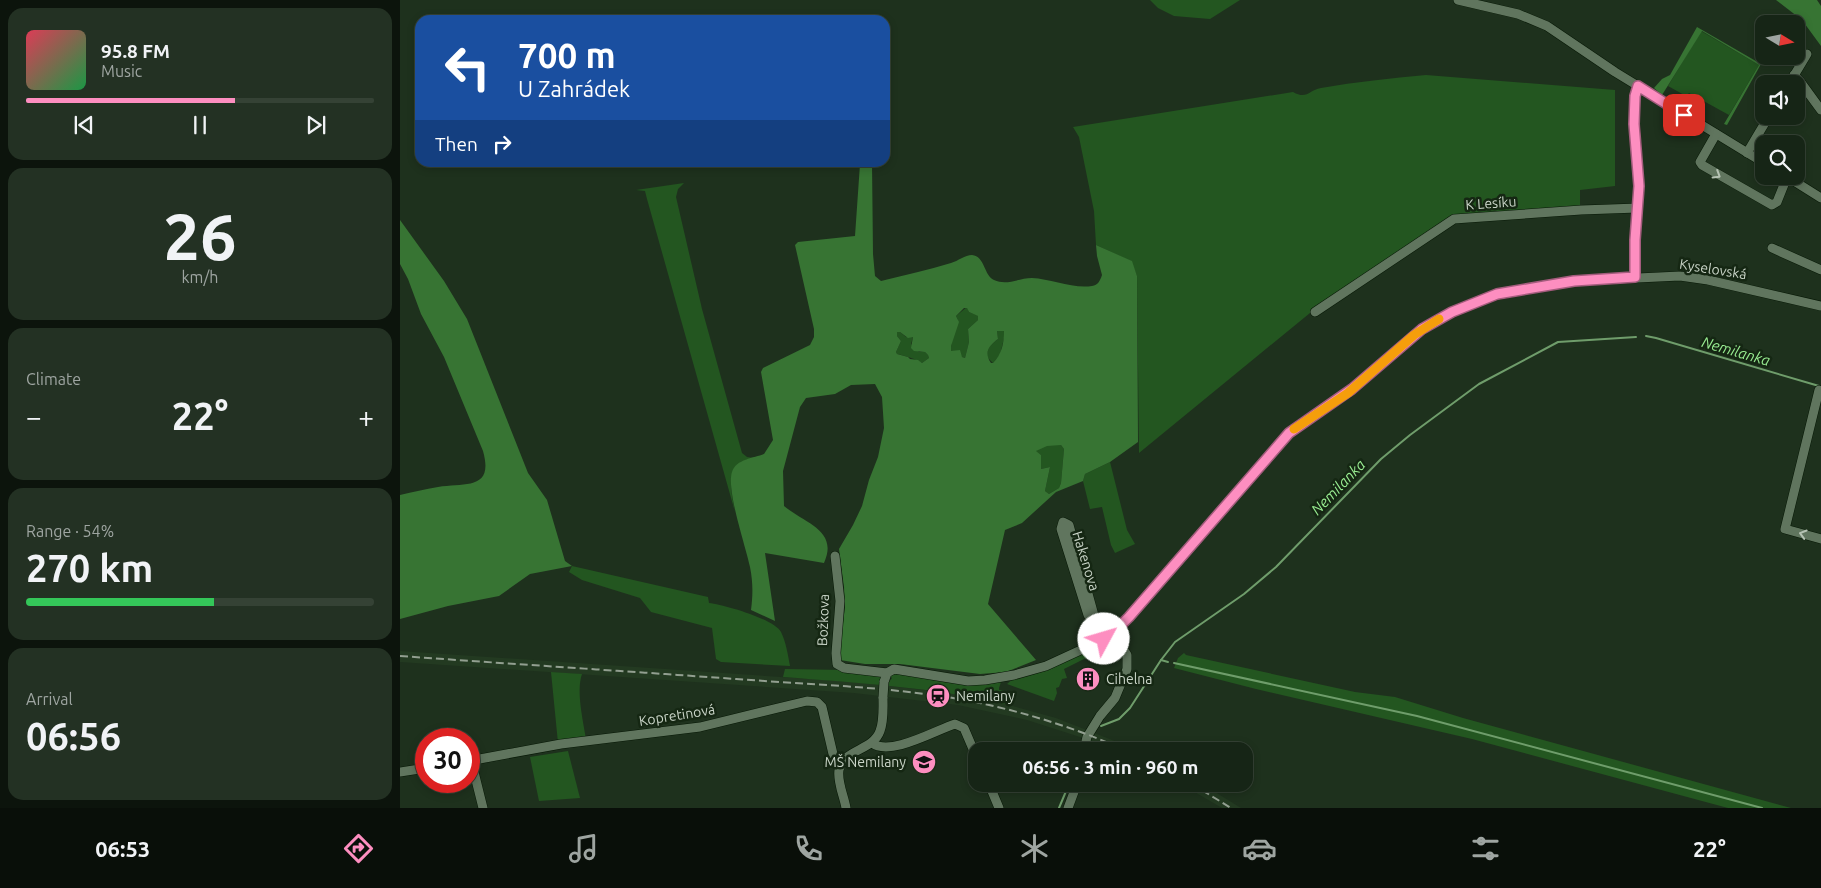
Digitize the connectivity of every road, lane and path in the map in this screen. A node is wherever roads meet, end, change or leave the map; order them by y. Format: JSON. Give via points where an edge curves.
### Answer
{"nodes":[{"id":1,"x":1458,"y":0,"type":"edge"},
{"id":2,"x":1807,"y":54,"type":"dead end"},
{"id":3,"x":1794,"y":75,"type":"edge"},
{"id":4,"x":1638,"y":86,"type":"junction"},
{"id":5,"x":1805,"y":89,"type":"edge"},
{"id":6,"x":1821,"y":110,"type":"edge"},
{"id":7,"x":1764,"y":125,"type":"edge"},
{"id":8,"x":1716,"y":134,"type":"junction"},
{"id":9,"x":1747,"y":153,"type":"junction"},
{"id":10,"x":1755,"y":158,"type":"edge"},
{"id":11,"x":1783,"y":185,"type":"edge"},
{"id":12,"x":1799,"y":185,"type":"edge"},
{"id":13,"x":1821,"y":198,"type":"edge"},
{"id":14,"x":1638,"y":208,"type":"junction"},
{"id":15,"x":1772,"y":248,"type":"dead end"},
{"id":16,"x":1821,"y":270,"type":"edge"},
{"id":17,"x":1635,"y":277,"type":"junction"},
{"id":18,"x":1821,"y":306,"type":"edge"},
{"id":19,"x":1315,"y":312,"type":"dead end"},
{"id":20,"x":1818,"y":389,"type":"edge"},
{"id":21,"x":1821,"y":539,"type":"edge"},
{"id":22,"x":835,"y":556,"type":"dead end"},
{"id":23,"x":1095,"y":619,"type":"junction"},
{"id":24,"x":1113,"y":633,"type":"junction"},
{"id":25,"x":1104,"y":639,"type":"junction"},
{"id":26,"x":885,"y":678,"type":"junction"},
{"id":27,"x":872,"y":742,"type":"junction"},
{"id":28,"x":970,"y":742,"type":"edge"},
{"id":29,"x":1086,"y":742,"type":"edge"},
{"id":30,"x":480,"y":758,"type":"edge"},
{"id":31,"x":842,"y":763,"type":"junction"},
{"id":32,"x":415,"y":770,"type":"edge"},
{"id":33,"x":400,"y":772,"type":"edge"},
{"id":34,"x":992,"y":792,"type":"edge"},
{"id":35,"x":1074,"y":792,"type":"edge"},
{"id":36,"x":479,"y":793,"type":"edge"},
{"id":37,"x":483,"y":808,"type":"edge"},
{"id":38,"x":846,"y":808,"type":"edge"},
{"id":39,"x":999,"y":808,"type":"edge"},
{"id":40,"x":1068,"y":808,"type":"edge"}],
"edges":[{"from":1,"to":4,"type":"street","via":[[1518,14],[1547,26]]},
{"from":2,"to":3,"type":"street"},
{"from":4,"to":8,"type":"street"},
{"from":4,"to":14,"type":"street","via":[[1634,124]]},
{"from":5,"to":6,"type":"street"},
{"from":7,"to":9,"type":"street"},
{"from":8,"to":9,"type":"street"},
{"from":8,"to":11,"type":"street","one_way":true,"via":[[1701,164],[1772,206]]},
{"from":9,"to":10,"type":"street"},
{"from":12,"to":13,"type":"street"},
{"from":14,"to":17,"type":"street"},
{"from":14,"to":19,"type":"street","name":"K Lesíku","via":[[1454,219]]},
{"from":15,"to":16,"type":"street"},
{"from":17,"to":18,"type":"street","name":"Kyselovská","via":[[1698,278]]},
{"from":17,"to":24,"type":"street","name":"Kyselovská","via":[[1574,281],[1497,294],[1452,312],[1422,329],[1352,389],[1289,433]]},
{"from":21,"to":20,"type":"street","one_way":true,"via":[[1785,529]]},
{"from":22,"to":26,"type":"street","name":"Božkova","via":[[840,602],[838,664]]},
{"from":23,"to":23,"type":"street","name":"Hakenova","via":[[1088,616],[1061,529],[1063,522],[1069,525]]},
{"from":23,"to":25,"type":"street"},
{"from":24,"to":25,"type":"street","name":"Kyselovská"},
{"from":24,"to":29,"type":"street","via":[[1127,655],[1127,669],[1115,698],[1100,716]]},
{"from":25,"to":26,"type":"street","name":"Kyselovská","via":[[1041,668],[991,680],[953,680],[895,669],[890,670]]},
{"from":26,"to":27,"type":"street","bridge":true,"via":[[882,726]]},
{"from":27,"to":28,"type":"street","via":[[878,746],[899,745],[955,724],[964,728]]},
{"from":27,"to":31,"type":"street"},
{"from":30,"to":31,"type":"street","name":"Kopretinová","via":[[561,744],[700,727],[807,701],[817,702],[822,707],[833,754]]},
{"from":31,"to":38,"type":"street","via":[[839,775]]},
{"from":32,"to":33,"type":"street"},
{"from":34,"to":39,"type":"street"},
{"from":35,"to":40,"type":"street"},
{"from":36,"to":37,"type":"street","name":"Kopretinová"}]}
